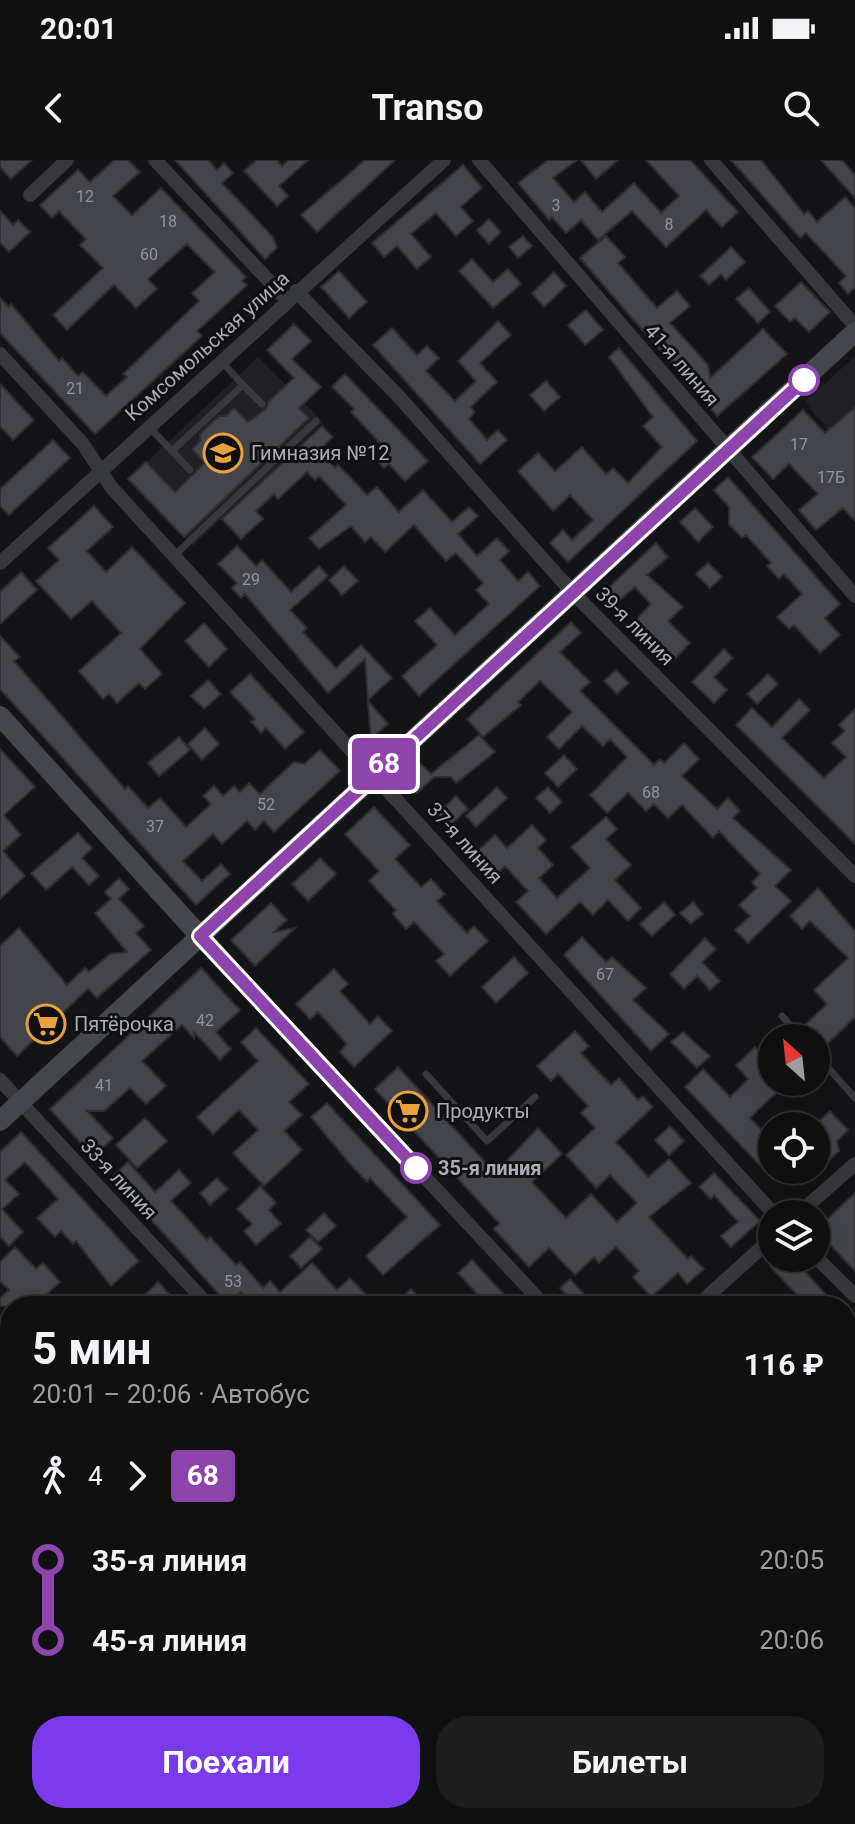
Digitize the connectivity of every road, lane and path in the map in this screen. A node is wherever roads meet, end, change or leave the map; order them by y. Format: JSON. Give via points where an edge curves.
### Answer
{"nodes":[{"id":1,"x":67,"y":160,"type":"edge"},
{"id":2,"x":155,"y":160,"type":"edge"},
{"id":3,"x":444,"y":160,"type":"edge"},
{"id":4,"x":479,"y":160,"type":"edge"},
{"id":5,"x":711,"y":160,"type":"edge"},
{"id":6,"x":30,"y":195,"type":"dead end"},
{"id":7,"x":292,"y":295,"type":"junction"},
{"id":8,"x":855,"y":326,"type":"edge"},
{"id":9,"x":855,"y":332,"type":"edge"},
{"id":10,"x":0,"y":354,"type":"edge"},
{"id":11,"x":221,"y":360,"type":"junction"},
{"id":12,"x":243,"y":385,"type":"junction"},
{"id":13,"x":262,"y":404,"type":"dead end"},
{"id":14,"x":316,"y":421,"type":"dead end"},
{"id":15,"x":149,"y":426,"type":"junction"},
{"id":16,"x":728,"y":450,"type":"junction"},
{"id":17,"x":172,"y":451,"type":"junction"},
{"id":18,"x":190,"y":470,"type":"dead end"},
{"id":19,"x":101,"y":471,"type":"junction"},
{"id":20,"x":176,"y":554,"type":"junction"},
{"id":21,"x":0,"y":563,"type":"edge"},
{"id":22,"x":571,"y":591,"type":"junction"},
{"id":23,"x":855,"y":596,"type":"edge"},
{"id":24,"x":0,"y":716,"type":"edge"},
{"id":25,"x":374,"y":773,"type":"junction"},
{"id":26,"x":855,"y":876,"type":"edge"},
{"id":27,"x":200,"y":936,"type":"junction"},
{"id":28,"x":782,"y":1016,"type":"dead end"},
{"id":29,"x":789,"y":1024,"type":"edge"},
{"id":30,"x":830,"y":1070,"type":"edge"},
{"id":31,"x":426,"y":1074,"type":"dead end"},
{"id":32,"x":0,"y":1080,"type":"edge"},
{"id":33,"x":535,"y":1097,"type":"dead end"},
{"id":34,"x":855,"y":1098,"type":"edge"},
{"id":35,"x":21,"y":1102,"type":"junction"},
{"id":36,"x":0,"y":1121,"type":"edge"},
{"id":37,"x":855,"y":1164,"type":"edge"},
{"id":38,"x":761,"y":1200,"type":"edge"},
{"id":39,"x":814,"y":1200,"type":"edge"},
{"id":40,"x":758,"y":1251,"type":"edge"},
{"id":41,"x":830,"y":1271,"type":"edge"},
{"id":42,"x":200,"y":1296,"type":"edge"},
{"id":43,"x":536,"y":1296,"type":"edge"},
{"id":44,"x":708,"y":1296,"type":"edge"},
{"id":45,"x":855,"y":1296,"type":"edge"}],
"edges":[{"from":1,"to":6,"type":"street"},
{"from":2,"to":7,"type":"street","name":"39-я линия"},
{"from":3,"to":7,"type":"street","name":"Комсомольская улица"},
{"from":4,"to":16,"type":"street","name":"41-я линия"},
{"from":5,"to":8,"type":"street"},
{"from":7,"to":11,"type":"street","name":"Комсомольская улица"},
{"from":7,"to":22,"type":"street","name":"39-я линия","via":[[401,399]]},
{"from":9,"to":16,"type":"main road"},
{"from":10,"to":19,"type":"street","name":"37-я линия","via":[[83,444]]},
{"from":11,"to":12,"type":"lane"},
{"from":11,"to":15,"type":"street","name":"Комсомольская улица"},
{"from":12,"to":13,"type":"lane"},
{"from":12,"to":17,"type":"lane"},
{"from":14,"to":20,"type":"lane"},
{"from":15,"to":17,"type":"lane"},
{"from":15,"to":19,"type":"street","name":"Комсомольская улица"},
{"from":16,"to":22,"type":"main road"},
{"from":16,"to":23,"type":"street","name":"41-я линия"},
{"from":17,"to":18,"type":"lane"},
{"from":19,"to":20,"type":"street","name":"37-я линия"},
{"from":19,"to":21,"type":"street","name":"Комсомольская улица"},
{"from":20,"to":25,"type":"street","name":"37-я линия"},
{"from":22,"to":25,"type":"main road"},
{"from":22,"to":26,"type":"street","name":"39-я линия"},
{"from":24,"to":27,"type":"main road"},
{"from":25,"to":27,"type":"main road"},
{"from":25,"to":38,"type":"street","name":"37-я линия"},
{"from":27,"to":35,"type":"main road"},
{"from":27,"to":43,"type":"street"},
{"from":28,"to":29,"type":"lane"},
{"from":30,"to":34,"type":"lane"},
{"from":31,"to":33,"type":"lane","via":[[487,1141]]},
{"from":32,"to":35,"type":"street","name":"33-я линия"},
{"from":35,"to":36,"type":"main road"},
{"from":35,"to":42,"type":"street","name":"33-я линия"},
{"from":37,"to":39,"type":"street"},
{"from":40,"to":44,"type":"street"},
{"from":41,"to":45,"type":"street"}]}
